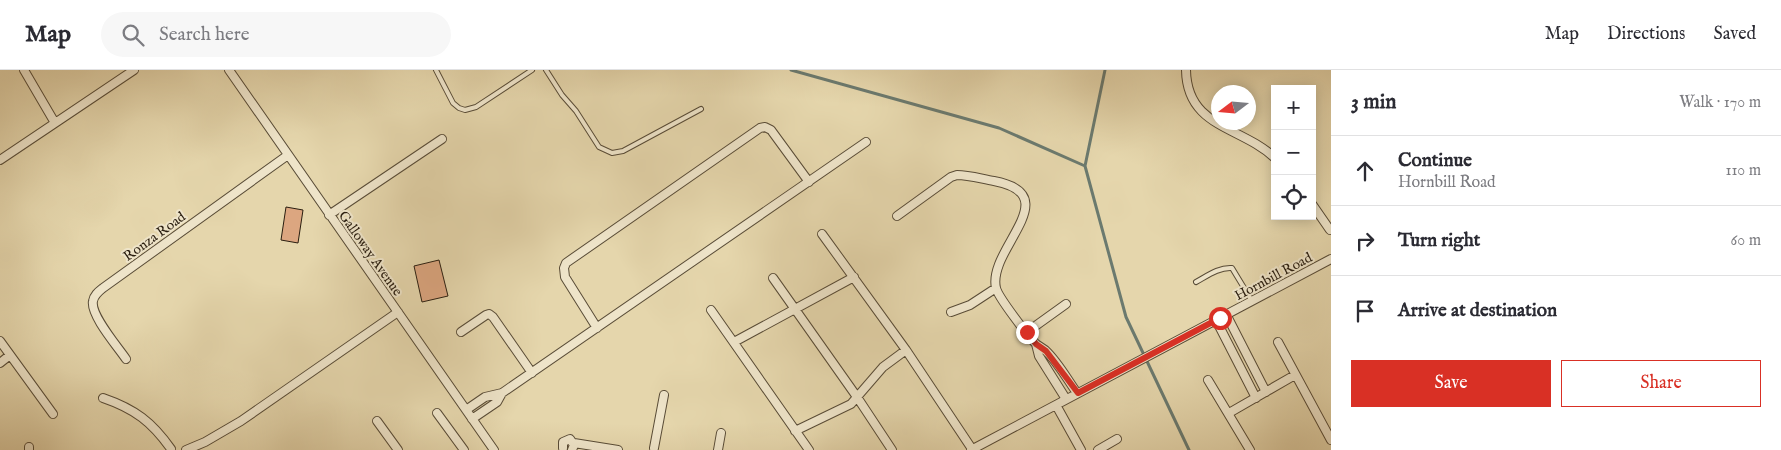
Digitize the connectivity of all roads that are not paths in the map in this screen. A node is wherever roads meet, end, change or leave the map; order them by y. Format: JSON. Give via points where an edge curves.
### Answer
{"nodes":[{"id":1,"x":24,"y":70,"type":"edge"},
{"id":2,"x":134,"y":70,"type":"edge"},
{"id":3,"x":229,"y":70,"type":"edge"},
{"id":4,"x":436,"y":70,"type":"edge"},
{"id":5,"x":532,"y":70,"type":"edge"},
{"id":6,"x":546,"y":70,"type":"edge"},
{"id":7,"x":1186,"y":70,"type":"edge"},
{"id":8,"x":700,"y":110,"type":"dead end"},
{"id":9,"x":55,"y":123,"type":"junction"},
{"id":10,"x":442,"y":139,"type":"dead end"},
{"id":11,"x":866,"y":142,"type":"dead end"},
{"id":12,"x":288,"y":155,"type":"junction"},
{"id":13,"x":1271,"y":155,"type":"edge"},
{"id":14,"x":0,"y":160,"type":"edge"},
{"id":15,"x":809,"y":182,"type":"junction"},
{"id":16,"x":1316,"y":208,"type":"edge"},
{"id":17,"x":329,"y":215,"type":"junction"},
{"id":18,"x":897,"y":216,"type":"dead end"},
{"id":19,"x":1330,"y":230,"type":"edge"},
{"id":20,"x":822,"y":234,"type":"dead end"},
{"id":21,"x":1331,"y":259,"type":"edge"},
{"id":22,"x":854,"y":277,"type":"junction"},
{"id":23,"x":773,"y":278,"type":"dead end"},
{"id":24,"x":1196,"y":282,"type":"dead end"},
{"id":25,"x":996,"y":288,"type":"junction"},
{"id":26,"x":1252,"y":301,"type":"junction"},
{"id":27,"x":1066,"y":304,"type":"dead end"},
{"id":28,"x":795,"y":309,"type":"junction"},
{"id":29,"x":711,"y":310,"type":"dead end"},
{"id":30,"x":398,"y":312,"type":"junction"},
{"id":31,"x":951,"y":312,"type":"dead end"},
{"id":32,"x":1226,"y":314,"type":"junction"},
{"id":33,"x":1216,"y":320,"type":"junction"},
{"id":34,"x":597,"y":328,"type":"junction"},
{"id":35,"x":461,"y":332,"type":"dead end"},
{"id":36,"x":1027,"y":332,"type":"junction"},
{"id":37,"x":0,"y":341,"type":"edge"},
{"id":38,"x":734,"y":342,"type":"junction"},
{"id":39,"x":1278,"y":342,"type":"dead end"},
{"id":40,"x":1036,"y":344,"type":"junction"},
{"id":41,"x":1243,"y":348,"type":"junction"},
{"id":42,"x":906,"y":350,"type":"junction"},
{"id":43,"x":1233,"y":353,"type":"junction"},
{"id":44,"x":10,"y":355,"type":"junction"},
{"id":45,"x":126,"y":359,"type":"dead end"},
{"id":46,"x":0,"y":363,"type":"edge"},
{"id":47,"x":532,"y":372,"type":"junction"},
{"id":48,"x":1295,"y":375,"type":"junction"},
{"id":49,"x":1208,"y":380,"type":"dead end"},
{"id":50,"x":1266,"y":392,"type":"junction"},
{"id":51,"x":502,"y":393,"type":"junction"},
{"id":52,"x":1078,"y":393,"type":"junction"},
{"id":53,"x":664,"y":395,"type":"dead end"},
{"id":54,"x":103,"y":398,"type":"dead end"},
{"id":55,"x":858,"y":398,"type":"junction"},
{"id":56,"x":1256,"y":398,"type":"junction"},
{"id":57,"x":1066,"y":399,"type":"junction"},
{"id":58,"x":1056,"y":405,"type":"junction"},
{"id":59,"x":466,"y":410,"type":"junction"},
{"id":60,"x":437,"y":413,"type":"dead end"},
{"id":61,"x":53,"y":414,"type":"dead end"},
{"id":62,"x":1229,"y":414,"type":"junction"},
{"id":63,"x":472,"y":420,"type":"junction"},
{"id":64,"x":378,"y":421,"type":"dead end"},
{"id":65,"x":795,"y":431,"type":"junction"},
{"id":66,"x":721,"y":433,"type":"dead end"},
{"id":67,"x":1117,"y":439,"type":"dead end"},
{"id":68,"x":1331,"y":440,"type":"edge"},
{"id":69,"x":573,"y":446,"type":"edge"},
{"id":70,"x":459,"y":448,"type":"edge"},
{"id":71,"x":562,"y":449,"type":"edge"},
{"id":72,"x":654,"y":449,"type":"edge"},
{"id":73,"x":173,"y":450,"type":"edge"},
{"id":74,"x":186,"y":450,"type":"edge"},
{"id":75,"x":398,"y":450,"type":"edge"},
{"id":76,"x":494,"y":450,"type":"edge"},
{"id":77,"x":618,"y":450,"type":"edge"},
{"id":78,"x":718,"y":450,"type":"edge"},
{"id":79,"x":809,"y":450,"type":"edge"},
{"id":80,"x":892,"y":450,"type":"edge"},
{"id":81,"x":972,"y":450,"type":"edge"},
{"id":82,"x":1081,"y":450,"type":"edge"},
{"id":83,"x":1098,"y":450,"type":"edge"},
{"id":84,"x":1250,"y":450,"type":"edge"}],
"edges":[{"from":1,"to":9,"type":"street"},
{"from":2,"to":9,"type":"street"},
{"from":3,"to":12,"type":"street","name":"Galloway Avenue"},
{"from":4,"to":5,"type":"lane","via":[[453,103],[465,110],[476,108]]},
{"from":6,"to":8,"type":"lane","via":[[599,147],[612,153],[623,151]]},
{"from":7,"to":13,"type":"street","via":[[1192,98],[1205,115]]},
{"from":9,"to":14,"type":"street"},
{"from":10,"to":17,"type":"street"},
{"from":11,"to":15,"type":"street"},
{"from":12,"to":17,"type":"street","name":"Galloway Avenue"},
{"from":12,"to":45,"type":"street","name":"Ronza Road","via":[[95,296],[95,312]]},
{"from":15,"to":34,"type":"street"},
{"from":15,"to":34,"type":"street","via":[[771,130],[765,127],[719,156],[566,263],[565,277]]},
{"from":16,"to":19,"type":"street"},
{"from":17,"to":30,"type":"street","name":"Galloway Avenue"},
{"from":18,"to":25,"type":"street","via":[[957,175],[1018,189],[1024,194],[1027,204],[998,267]]},
{"from":20,"to":22,"type":"street"},
{"from":21,"to":26,"type":"street","name":"Hornbill Road"},
{"from":22,"to":28,"type":"street"},
{"from":22,"to":42,"type":"street"},
{"from":23,"to":28,"type":"street"},
{"from":24,"to":26,"type":"lane","via":[[1211,273],[1232,268]]},
{"from":25,"to":31,"type":"street"},
{"from":25,"to":36,"type":"street"},
{"from":26,"to":32,"type":"street","name":"Hornbill Road"},
{"from":27,"to":36,"type":"street"},
{"from":28,"to":38,"type":"street"},
{"from":28,"to":55,"type":"street"},
{"from":29,"to":38,"type":"street"},
{"from":30,"to":59,"type":"street","name":"Galloway Avenue"},
{"from":30,"to":74,"type":"street","via":[[241,422]]},
{"from":32,"to":33,"type":"street","name":"Hornbill Road"},
{"from":32,"to":41,"type":"street","name":"Hornbill Road"},
{"from":33,"to":43,"type":"street"},
{"from":33,"to":52,"type":"street","name":"Hornbill Road"},
{"from":34,"to":47,"type":"street"},
{"from":35,"to":47,"type":"street","via":[[489,314]]},
{"from":36,"to":40,"type":"street"},
{"from":37,"to":44,"type":"street"},
{"from":38,"to":65,"type":"street"},
{"from":39,"to":48,"type":"street"},
{"from":40,"to":52,"type":"street","via":[[1046,351]]},
{"from":40,"to":57,"type":"street","via":[[1039,356]]},
{"from":41,"to":43,"type":"street"},
{"from":41,"to":50,"type":"street","name":"Hornbill Road"},
{"from":42,"to":55,"type":"street","via":[[883,367]]},
{"from":42,"to":81,"type":"street"},
{"from":43,"to":56,"type":"street"},
{"from":44,"to":46,"type":"street"},
{"from":44,"to":61,"type":"street"},
{"from":47,"to":51,"type":"street"},
{"from":48,"to":50,"type":"street"},
{"from":48,"to":68,"type":"street"},
{"from":49,"to":62,"type":"street"},
{"from":50,"to":56,"type":"street"},
{"from":51,"to":59,"type":"street","via":[[485,397]]},
{"from":51,"to":63,"type":"street","via":[[497,402]]},
{"from":52,"to":57,"type":"street","name":"Hornbill Road"},
{"from":53,"to":72,"type":"street"},
{"from":54,"to":73,"type":"street","via":[[130,408],[147,420]]},
{"from":55,"to":65,"type":"street"},
{"from":55,"to":80,"type":"street"},
{"from":56,"to":62,"type":"street"},
{"from":57,"to":58,"type":"street","name":"Hornbill Road"},
{"from":58,"to":81,"type":"street","name":"Hornbill Road"},
{"from":58,"to":82,"type":"street"},
{"from":59,"to":63,"type":"street","name":"Galloway Avenue"},
{"from":60,"to":70,"type":"street"},
{"from":62,"to":84,"type":"street"},
{"from":63,"to":76,"type":"street","name":"Galloway Avenue"},
{"from":64,"to":75,"type":"street"},
{"from":65,"to":79,"type":"street"},
{"from":66,"to":78,"type":"street"},
{"from":67,"to":83,"type":"street"},
{"from":69,"to":71,"type":"street","via":[[572,440],[567,439]]},
{"from":69,"to":77,"type":"street"}]}
